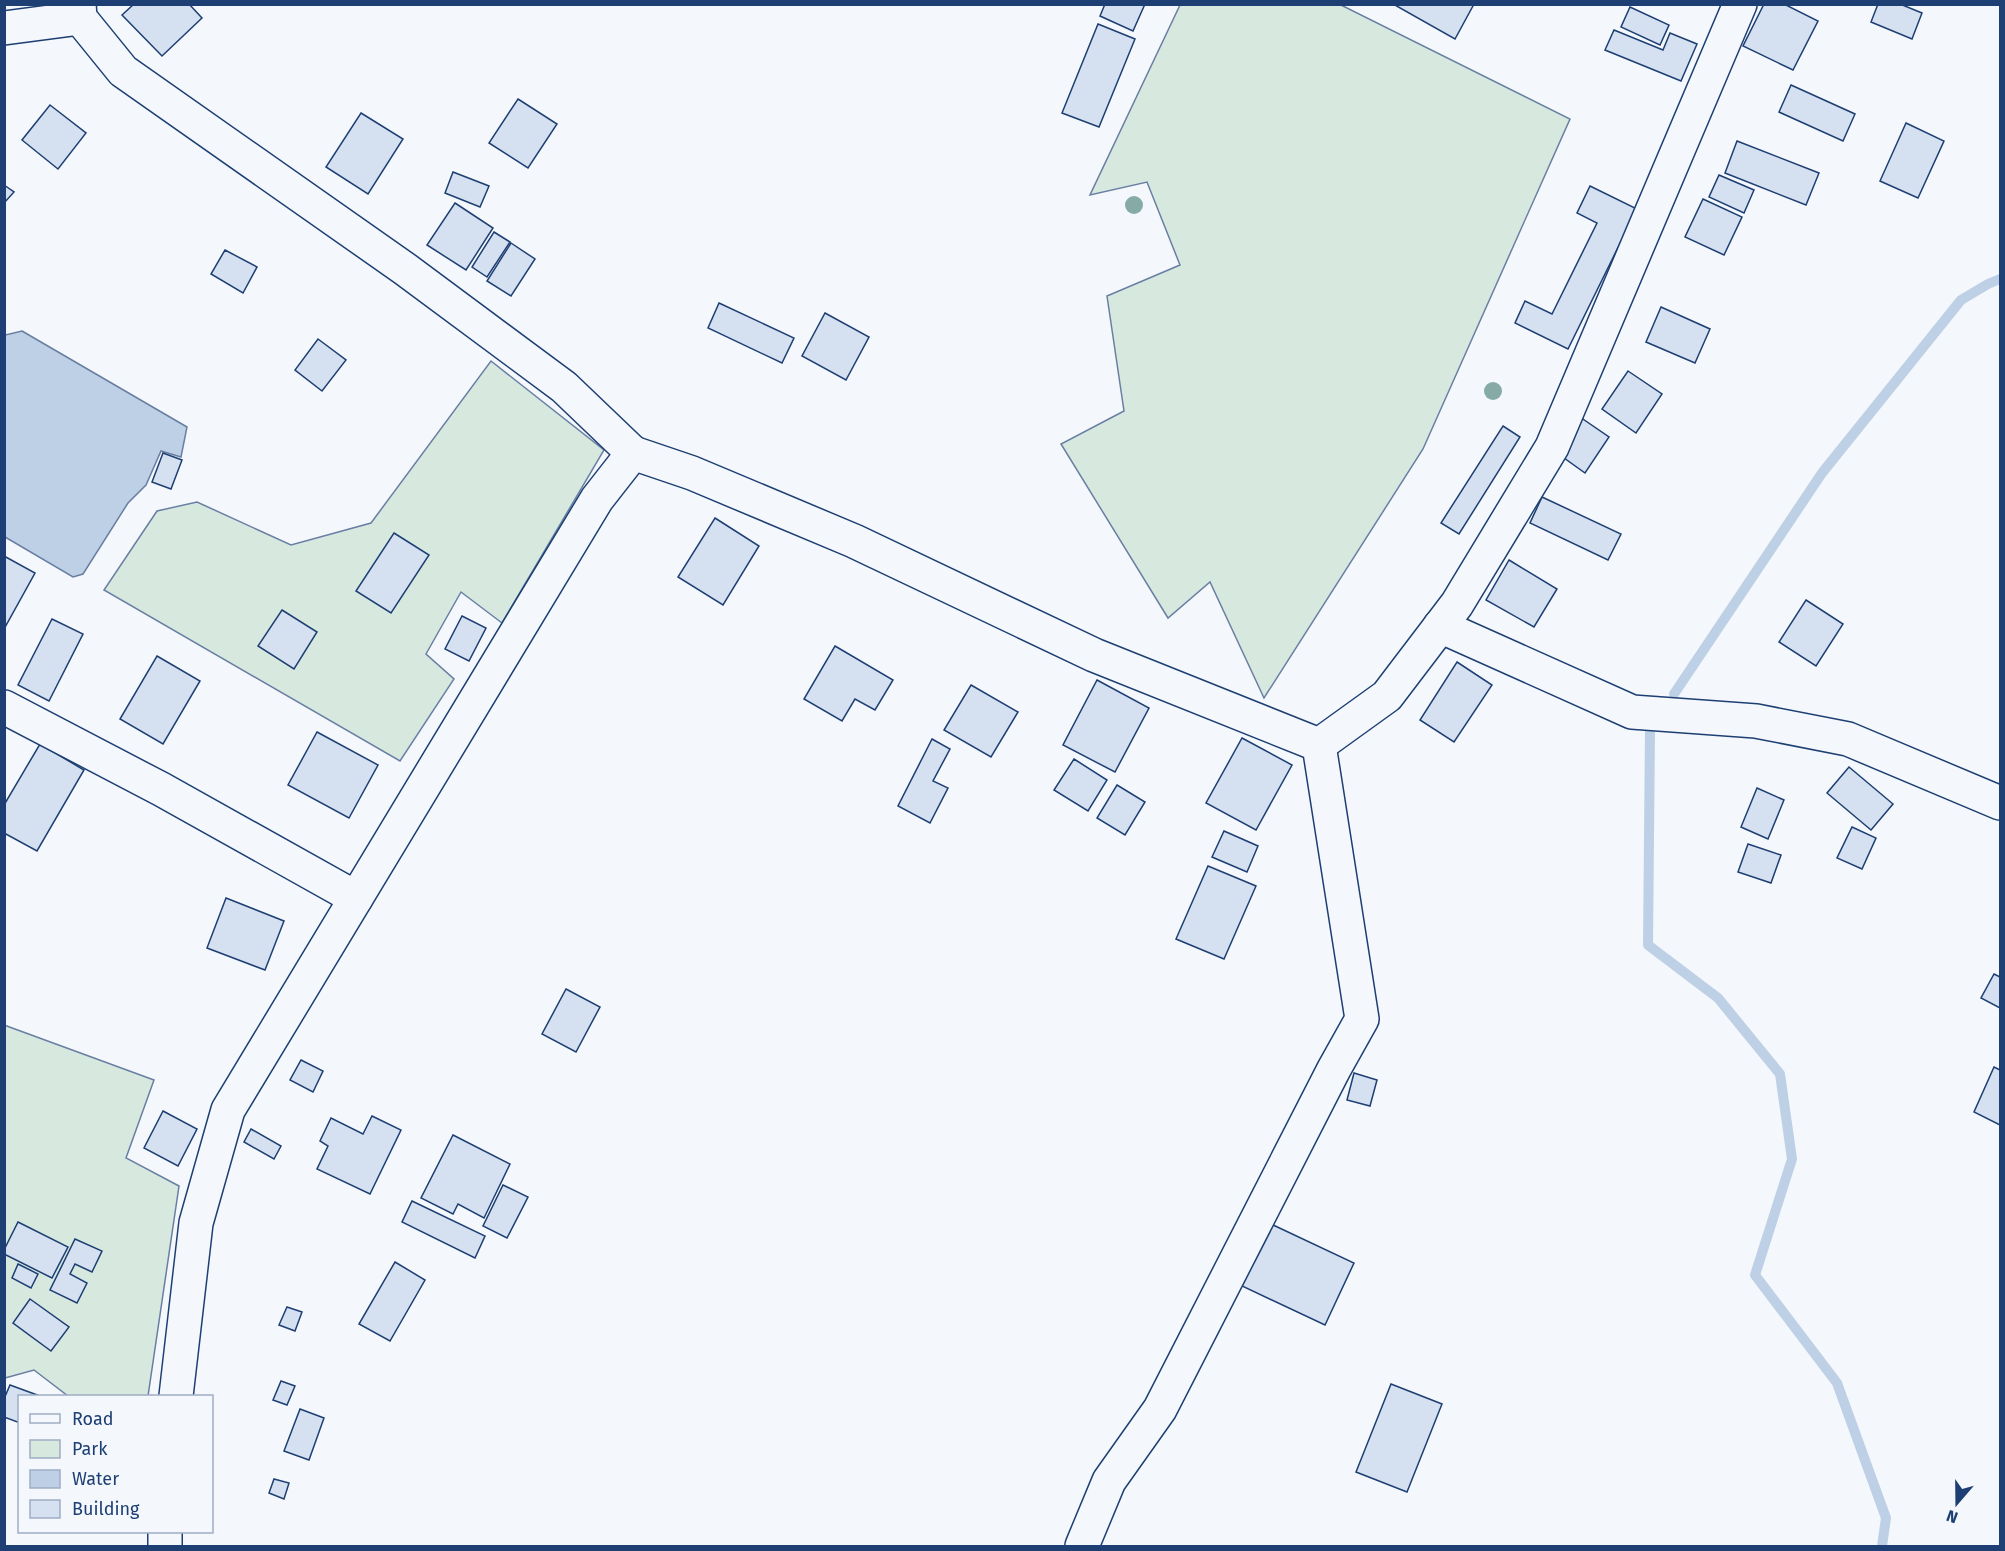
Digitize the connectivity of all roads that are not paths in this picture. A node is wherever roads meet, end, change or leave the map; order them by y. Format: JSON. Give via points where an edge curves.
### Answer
{"nodes":[{"id":1,"x":1740,"y":4,"type":"edge"},
{"id":2,"x":80,"y":11,"type":"edge"},
{"id":3,"x":4,"y":28,"type":"edge"},
{"id":4,"x":633,"y":453,"type":"junction"},
{"id":5,"x":1440,"y":626,"type":"junction"},
{"id":6,"x":4,"y":707,"type":"edge"},
{"id":7,"x":1319,"y":745,"type":"junction"},
{"id":8,"x":2001,"y":803,"type":"edge"},
{"id":9,"x":356,"y":898,"type":"junction"},
{"id":10,"x":176,"y":1395,"type":"edge"},
{"id":11,"x":1082,"y":1546,"type":"edge"}],
"edges":[{"from":1,"to":5,"type":"street","via":[[1552,447]]},
{"from":2,"to":3,"type":"street"},
{"from":2,"to":4,"type":"street","via":[[123,71],[405,269],[564,387]]},
{"from":4,"to":7,"type":"street","via":[[692,472],[854,541],[1094,655]]},
{"from":4,"to":9,"type":"street","via":[[597,499]]},
{"from":5,"to":7,"type":"street","via":[[1387,696]]},
{"from":5,"to":8,"type":"street","via":[[1632,712],[1756,721],[1848,739]]},
{"from":6,"to":9,"type":"street"},
{"from":7,"to":11,"type":"street","via":[[1362,1019],[1160,1409],[1109,1481]]},
{"from":9,"to":10,"type":"street","via":[[228,1110],[196,1223]]}]}
